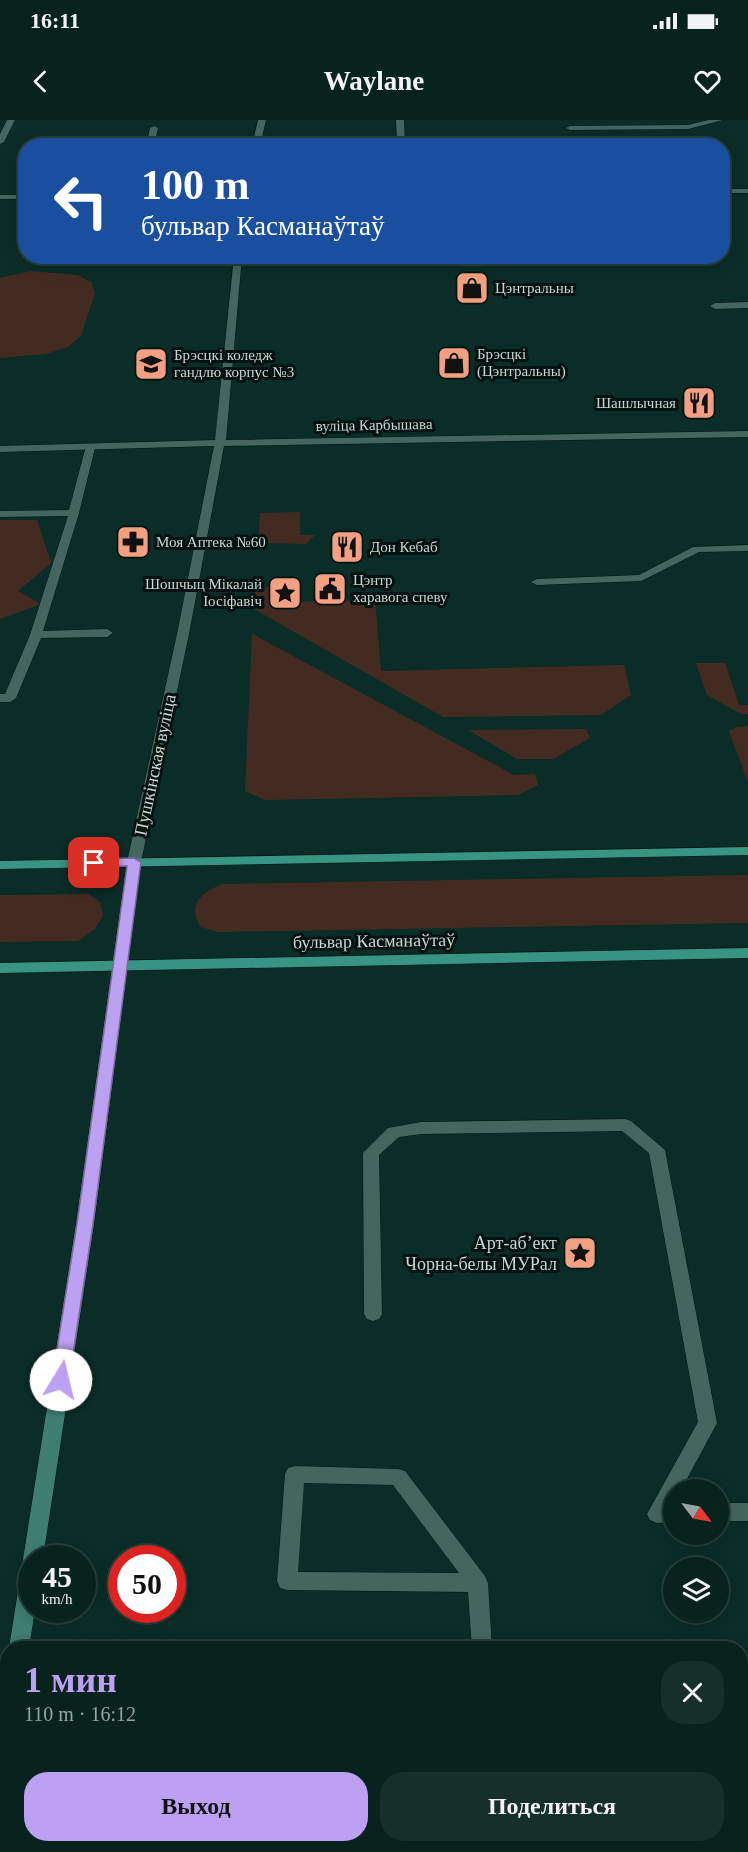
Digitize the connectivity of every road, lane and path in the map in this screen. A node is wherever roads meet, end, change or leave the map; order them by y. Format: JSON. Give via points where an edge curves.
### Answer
{"nodes":[{"id":1,"x":0,"y":120,"type":"edge"},
{"id":2,"x":10,"y":120,"type":"edge"},
{"id":3,"x":262,"y":120,"type":"edge"},
{"id":4,"x":400,"y":120,"type":"edge"},
{"id":5,"x":719,"y":120,"type":"edge"},
{"id":6,"x":154,"y":128,"type":"dead end"},
{"id":7,"x":570,"y":128,"type":"dead end"},
{"id":8,"x":152,"y":138,"type":"edge"},
{"id":9,"x":258,"y":138,"type":"edge"},
{"id":10,"x":401,"y":138,"type":"edge"},
{"id":11,"x":0,"y":142,"type":"edge"},
{"id":12,"x":730,"y":191,"type":"edge"},
{"id":13,"x":748,"y":191,"type":"edge"},
{"id":14,"x":0,"y":197,"type":"edge"},
{"id":15,"x":18,"y":197,"type":"edge"},
{"id":16,"x":237,"y":264,"type":"edge"},
{"id":17,"x":748,"y":305,"type":"edge"},
{"id":18,"x":715,"y":306,"type":"dead end"},
{"id":19,"x":748,"y":434,"type":"edge"},
{"id":20,"x":220,"y":443,"type":"junction"},
{"id":21,"x":90,"y":448,"type":"junction"},
{"id":22,"x":0,"y":449,"type":"edge"},
{"id":23,"x":74,"y":513,"type":"junction"},
{"id":24,"x":0,"y":514,"type":"edge"},
{"id":25,"x":748,"y":548,"type":"edge"},
{"id":26,"x":537,"y":582,"type":"dead end"},
{"id":27,"x":107,"y":633,"type":"dead end"},
{"id":28,"x":36,"y":635,"type":"junction"},
{"id":29,"x":0,"y":698,"type":"edge"},
{"id":30,"x":748,"y":851,"type":"edge"},
{"id":31,"x":134,"y":862,"type":"junction"},
{"id":32,"x":0,"y":865,"type":"edge"},
{"id":33,"x":748,"y":953,"type":"edge"},
{"id":34,"x":120,"y":965,"type":"junction"},
{"id":35,"x":0,"y":968,"type":"edge"},
{"id":36,"x":373,"y":1314,"type":"dead end"},
{"id":37,"x":677,"y":1479,"type":"edge"},
{"id":38,"x":663,"y":1503,"type":"edge"},
{"id":39,"x":729,"y":1512,"type":"edge"},
{"id":40,"x":748,"y":1512,"type":"edge"},
{"id":41,"x":663,"y":1514,"type":"edge"},
{"id":42,"x":35,"y":1545,"type":"edge"},
{"id":43,"x":478,"y":1583,"type":"junction"},
{"id":44,"x":23,"y":1623,"type":"edge"},
{"id":45,"x":20,"y":1641,"type":"edge"},
{"id":46,"x":482,"y":1641,"type":"edge"}],
"edges":[{"from":1,"to":2,"type":"street"},
{"from":2,"to":11,"type":"street"},
{"from":3,"to":9,"type":"street"},
{"from":4,"to":10,"type":"street"},
{"from":5,"to":7,"type":"street","via":[[688,127]]},
{"from":6,"to":8,"type":"street"},
{"from":12,"to":13,"type":"street"},
{"from":14,"to":15,"type":"street"},
{"from":16,"to":20,"type":"street","name":"Пушкінская вуліца"},
{"from":17,"to":18,"type":"street"},
{"from":19,"to":20,"type":"street","name":"вуліца Карбышава"},
{"from":20,"to":21,"type":"street","name":"вуліца Карбышава"},
{"from":20,"to":31,"type":"street","name":"Пушкінская вуліца"},
{"from":21,"to":22,"type":"street","name":"вуліца Карбышава"},
{"from":21,"to":23,"type":"street"},
{"from":23,"to":24,"type":"street"},
{"from":23,"to":28,"type":"street"},
{"from":25,"to":26,"type":"street","via":[[697,549],[641,578]]},
{"from":27,"to":28,"type":"street"},
{"from":28,"to":29,"type":"street","via":[[10,698]]},
{"from":30,"to":31,"type":"main road"},
{"from":31,"to":32,"type":"main road"},
{"from":31,"to":34,"type":"main road","name":"Пушкінская вуліца"},
{"from":33,"to":34,"type":"main road","name":"бульвар Касманаўтаў"},
{"from":34,"to":35,"type":"main road","name":"бульвар Касманаўтаў"},
{"from":34,"to":42,"type":"main road","name":"Пушкінская вуліца"},
{"from":36,"to":37,"type":"street","via":[[371,1153],[394,1132],[421,1128],[625,1125],[657,1150],[708,1423]]},
{"from":38,"to":41,"type":"street","via":[[657,1514]]},
{"from":39,"to":40,"type":"street"},
{"from":43,"to":43,"type":"street","via":[[398,1476],[295,1474],[287,1581]]},
{"from":43,"to":46,"type":"street"},
{"from":44,"to":45,"type":"main road"}]}
